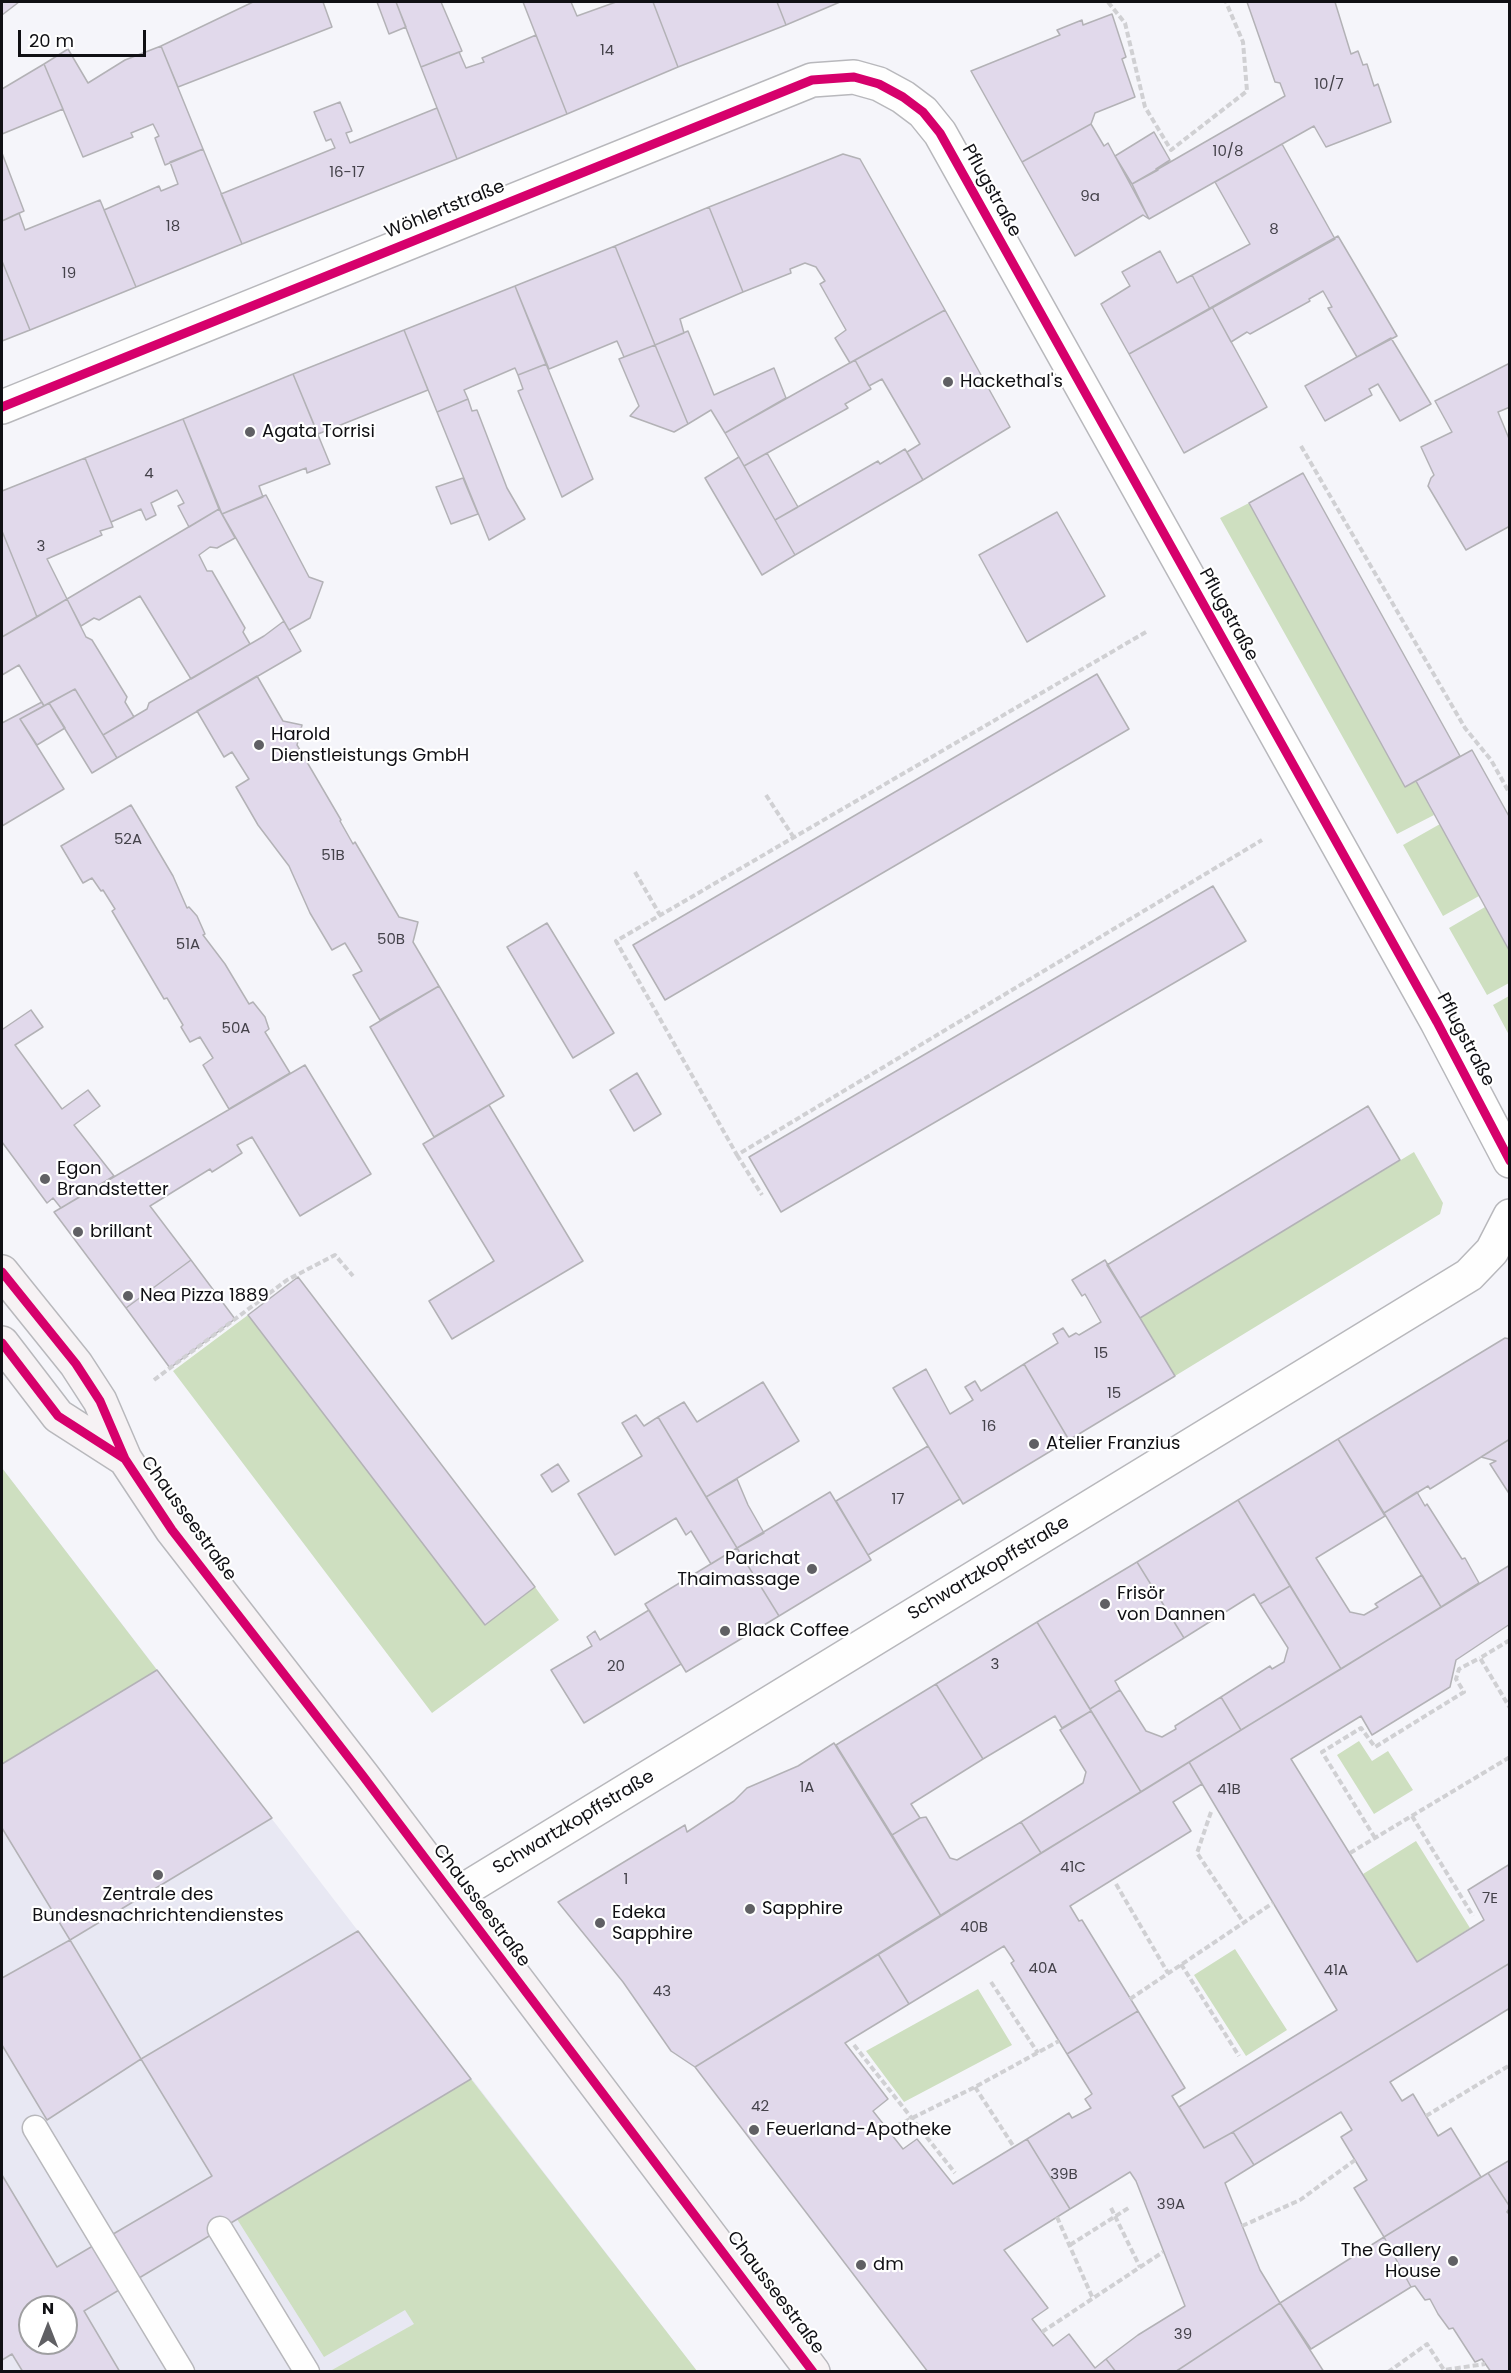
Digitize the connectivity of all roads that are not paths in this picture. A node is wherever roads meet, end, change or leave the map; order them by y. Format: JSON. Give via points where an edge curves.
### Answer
{"nodes":[{"id":1,"x":903,"y":97,"type":"joint"},
{"id":2,"x":2,"y":407,"type":"edge"},
{"id":3,"x":1509,"y":1161,"type":"edge"},
{"id":4,"x":1507,"y":1225,"type":"edge"},
{"id":5,"x":2,"y":1272,"type":"edge"},
{"id":6,"x":2,"y":1343,"type":"edge"},
{"id":7,"x":125,"y":1459,"type":"junction"},
{"id":8,"x":454,"y":1896,"type":"junction"},
{"id":9,"x":34,"y":2128,"type":"dead end"},
{"id":10,"x":220,"y":2229,"type":"dead end"},
{"id":11,"x":182,"y":2372,"type":"edge"},
{"id":12,"x":307,"y":2372,"type":"edge"},
{"id":13,"x":813,"y":2372,"type":"edge"}],
"edges":[{"from":1,"to":2,"type":"street","name":"Wöhlertstraße","via":[[854,77],[812,81]]},
{"from":1,"to":3,"type":"street","name":"Pflugstraße","via":[[923,112],[940,134],[1437,1022]]},
{"from":4,"to":8,"type":"street","name":"Schwartzkopffstraße","via":[[1492,1251],[1469,1275]]},
{"from":5,"to":7,"type":"main road","name":"Chausseestraße","via":[[76,1364],[100,1401]]},
{"from":6,"to":7,"type":"main road","name":"Chausseestraße","via":[[58,1416]]},
{"from":7,"to":8,"type":"main road","name":"Chausseestraße","via":[[172,1530]]},
{"from":8,"to":13,"type":"main road","name":"Chausseestraße"},
{"from":9,"to":11,"type":"lane"},
{"from":10,"to":12,"type":"lane"}]}
